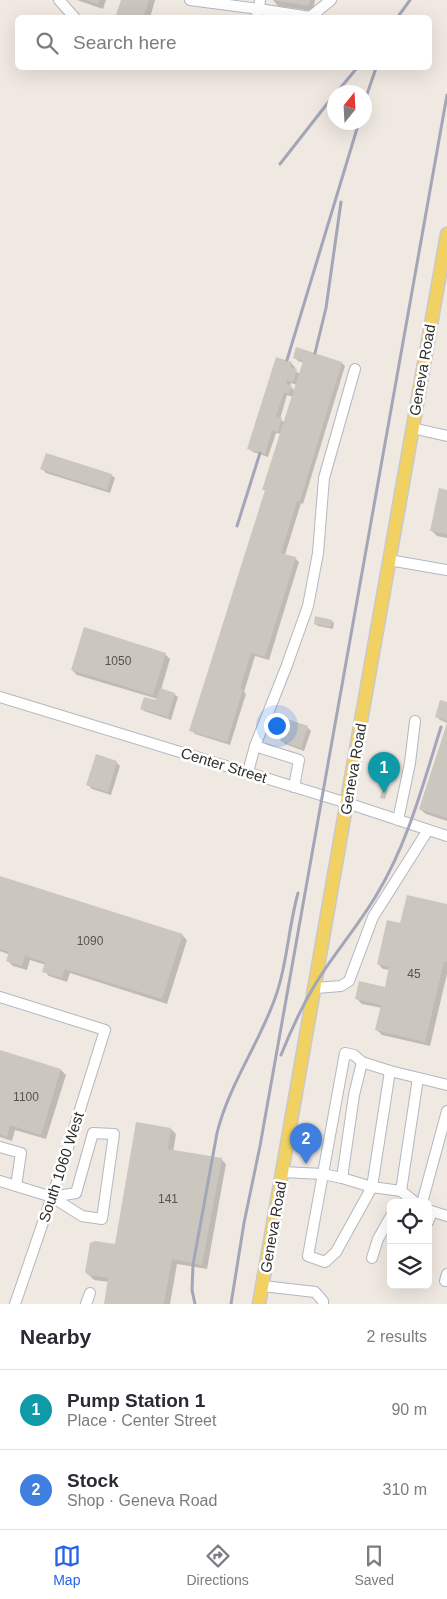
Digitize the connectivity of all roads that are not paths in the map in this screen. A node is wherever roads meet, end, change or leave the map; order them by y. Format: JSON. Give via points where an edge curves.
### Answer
{"nodes":[{"id":1,"x":59,"y":0,"type":"edge"},
{"id":2,"x":190,"y":0,"type":"edge"},
{"id":3,"x":330,"y":0,"type":"edge"},
{"id":4,"x":259,"y":9,"type":"edge"},
{"id":5,"x":72,"y":15,"type":"edge"},
{"id":6,"x":297,"y":15,"type":"edge"},
{"id":7,"x":312,"y":15,"type":"edge"},
{"id":8,"x":447,"y":234,"type":"edge"},
{"id":9,"x":355,"y":369,"type":"dead end"},
{"id":10,"x":412,"y":428,"type":"junction"},
{"id":11,"x":447,"y":436,"type":"edge"},
{"id":12,"x":389,"y":560,"type":"junction"},
{"id":13,"x":447,"y":570,"type":"edge"},
{"id":14,"x":0,"y":697,"type":"edge"},
{"id":15,"x":415,"y":721,"type":"dead end"},
{"id":16,"x":255,"y":746,"type":"junction"},
{"id":17,"x":248,"y":772,"type":"junction"},
{"id":18,"x":294,"y":787,"type":"junction"},
{"id":19,"x":347,"y":803,"type":"junction"},
{"id":20,"x":398,"y":820,"type":"junction"},
{"id":21,"x":428,"y":830,"type":"junction"},
{"id":22,"x":447,"y":836,"type":"edge"},
{"id":23,"x":316,"y":988,"type":"junction"},
{"id":24,"x":0,"y":997,"type":"edge"},
{"id":25,"x":362,"y":1062,"type":"junction"},
{"id":26,"x":390,"y":1071,"type":"junction"},
{"id":27,"x":418,"y":1078,"type":"junction"},
{"id":28,"x":447,"y":1085,"type":"edge"},
{"id":29,"x":447,"y":1111,"type":"edge"},
{"id":30,"x":0,"y":1147,"type":"edge"},
{"id":31,"x":283,"y":1172,"type":"junction"},
{"id":32,"x":323,"y":1174,"type":"junction"},
{"id":33,"x":342,"y":1178,"type":"junction"},
{"id":34,"x":0,"y":1180,"type":"edge"},
{"id":35,"x":16,"y":1186,"type":"junction"},
{"id":36,"x":372,"y":1187,"type":"junction"},
{"id":37,"x":401,"y":1191,"type":"junction"},
{"id":38,"x":52,"y":1197,"type":"junction"},
{"id":39,"x":408,"y":1199,"type":"edge"},
{"id":40,"x":423,"y":1199,"type":"edge"},
{"id":41,"x":446,"y":1212,"type":"edge"},
{"id":42,"x":432,"y":1214,"type":"edge"},
{"id":43,"x":387,"y":1223,"type":"edge"},
{"id":44,"x":372,"y":1258,"type":"dead end"},
{"id":45,"x":262,"y":1286,"type":"junction"},
{"id":46,"x":90,"y":1293,"type":"dead end"},
{"id":47,"x":15,"y":1304,"type":"edge"},
{"id":48,"x":86,"y":1304,"type":"edge"},
{"id":49,"x":259,"y":1304,"type":"edge"},
{"id":50,"x":323,"y":1304,"type":"edge"}],
"edges":[{"from":1,"to":5,"type":"street"},
{"from":2,"to":4,"type":"street"},
{"from":3,"to":7,"type":"street"},
{"from":4,"to":6,"type":"street"},
{"from":8,"to":10,"type":"main road","name":"Geneva Road"},
{"from":9,"to":16,"type":"street","via":[[324,478],[318,553],[308,606]]},
{"from":10,"to":11,"type":"street"},
{"from":10,"to":12,"type":"main road","name":"Geneva Road"},
{"from":12,"to":13,"type":"street"},
{"from":12,"to":19,"type":"main road","name":"Geneva Road"},
{"from":14,"to":17,"type":"street","name":"Center Street"},
{"from":15,"to":20,"type":"street"},
{"from":16,"to":17,"type":"street"},
{"from":16,"to":18,"type":"street","via":[[299,760]]},
{"from":17,"to":18,"type":"street","name":"Center Street"},
{"from":18,"to":19,"type":"street","name":"Center Street"},
{"from":19,"to":20,"type":"street","name":"Center Street"},
{"from":19,"to":23,"type":"main road","name":"Geneva Road"},
{"from":20,"to":21,"type":"street","name":"Center Street"},
{"from":21,"to":22,"type":"street","name":"Center Street"},
{"from":21,"to":23,"type":"street","via":[[373,917],[349,981],[341,986]]},
{"from":23,"to":31,"type":"main road","name":"Geneva Road"},
{"from":24,"to":38,"type":"street","name":"South 1060 West","via":[[105,1030]]},
{"from":25,"to":26,"type":"street"},
{"from":25,"to":32,"type":"street","via":[[345,1053]]},
{"from":25,"to":33,"type":"street"},
{"from":26,"to":27,"type":"street"},
{"from":26,"to":36,"type":"street"},
{"from":27,"to":28,"type":"street"},
{"from":27,"to":37,"type":"street"},
{"from":29,"to":40,"type":"street"},
{"from":30,"to":35,"type":"street","via":[[21,1153]]},
{"from":31,"to":32,"type":"street"},
{"from":31,"to":45,"type":"main road","name":"Geneva Road"},
{"from":32,"to":33,"type":"street"},
{"from":32,"to":36,"type":"street","via":[[308,1256],[325,1262],[336,1252]]},
{"from":33,"to":36,"type":"street"},
{"from":34,"to":35,"type":"street"},
{"from":35,"to":38,"type":"street"},
{"from":36,"to":37,"type":"street"},
{"from":37,"to":39,"type":"street"},
{"from":38,"to":38,"type":"street","via":[[82,1216],[102,1219],[114,1134],[93,1134],[76,1193]]},
{"from":38,"to":47,"type":"street","name":"South 1060 West"},
{"from":41,"to":42,"type":"street"},
{"from":43,"to":44,"type":"street"},
{"from":45,"to":49,"type":"main road","name":"Geneva Road"},
{"from":45,"to":50,"type":"street","via":[[315,1292]]},
{"from":46,"to":48,"type":"street"}]}
